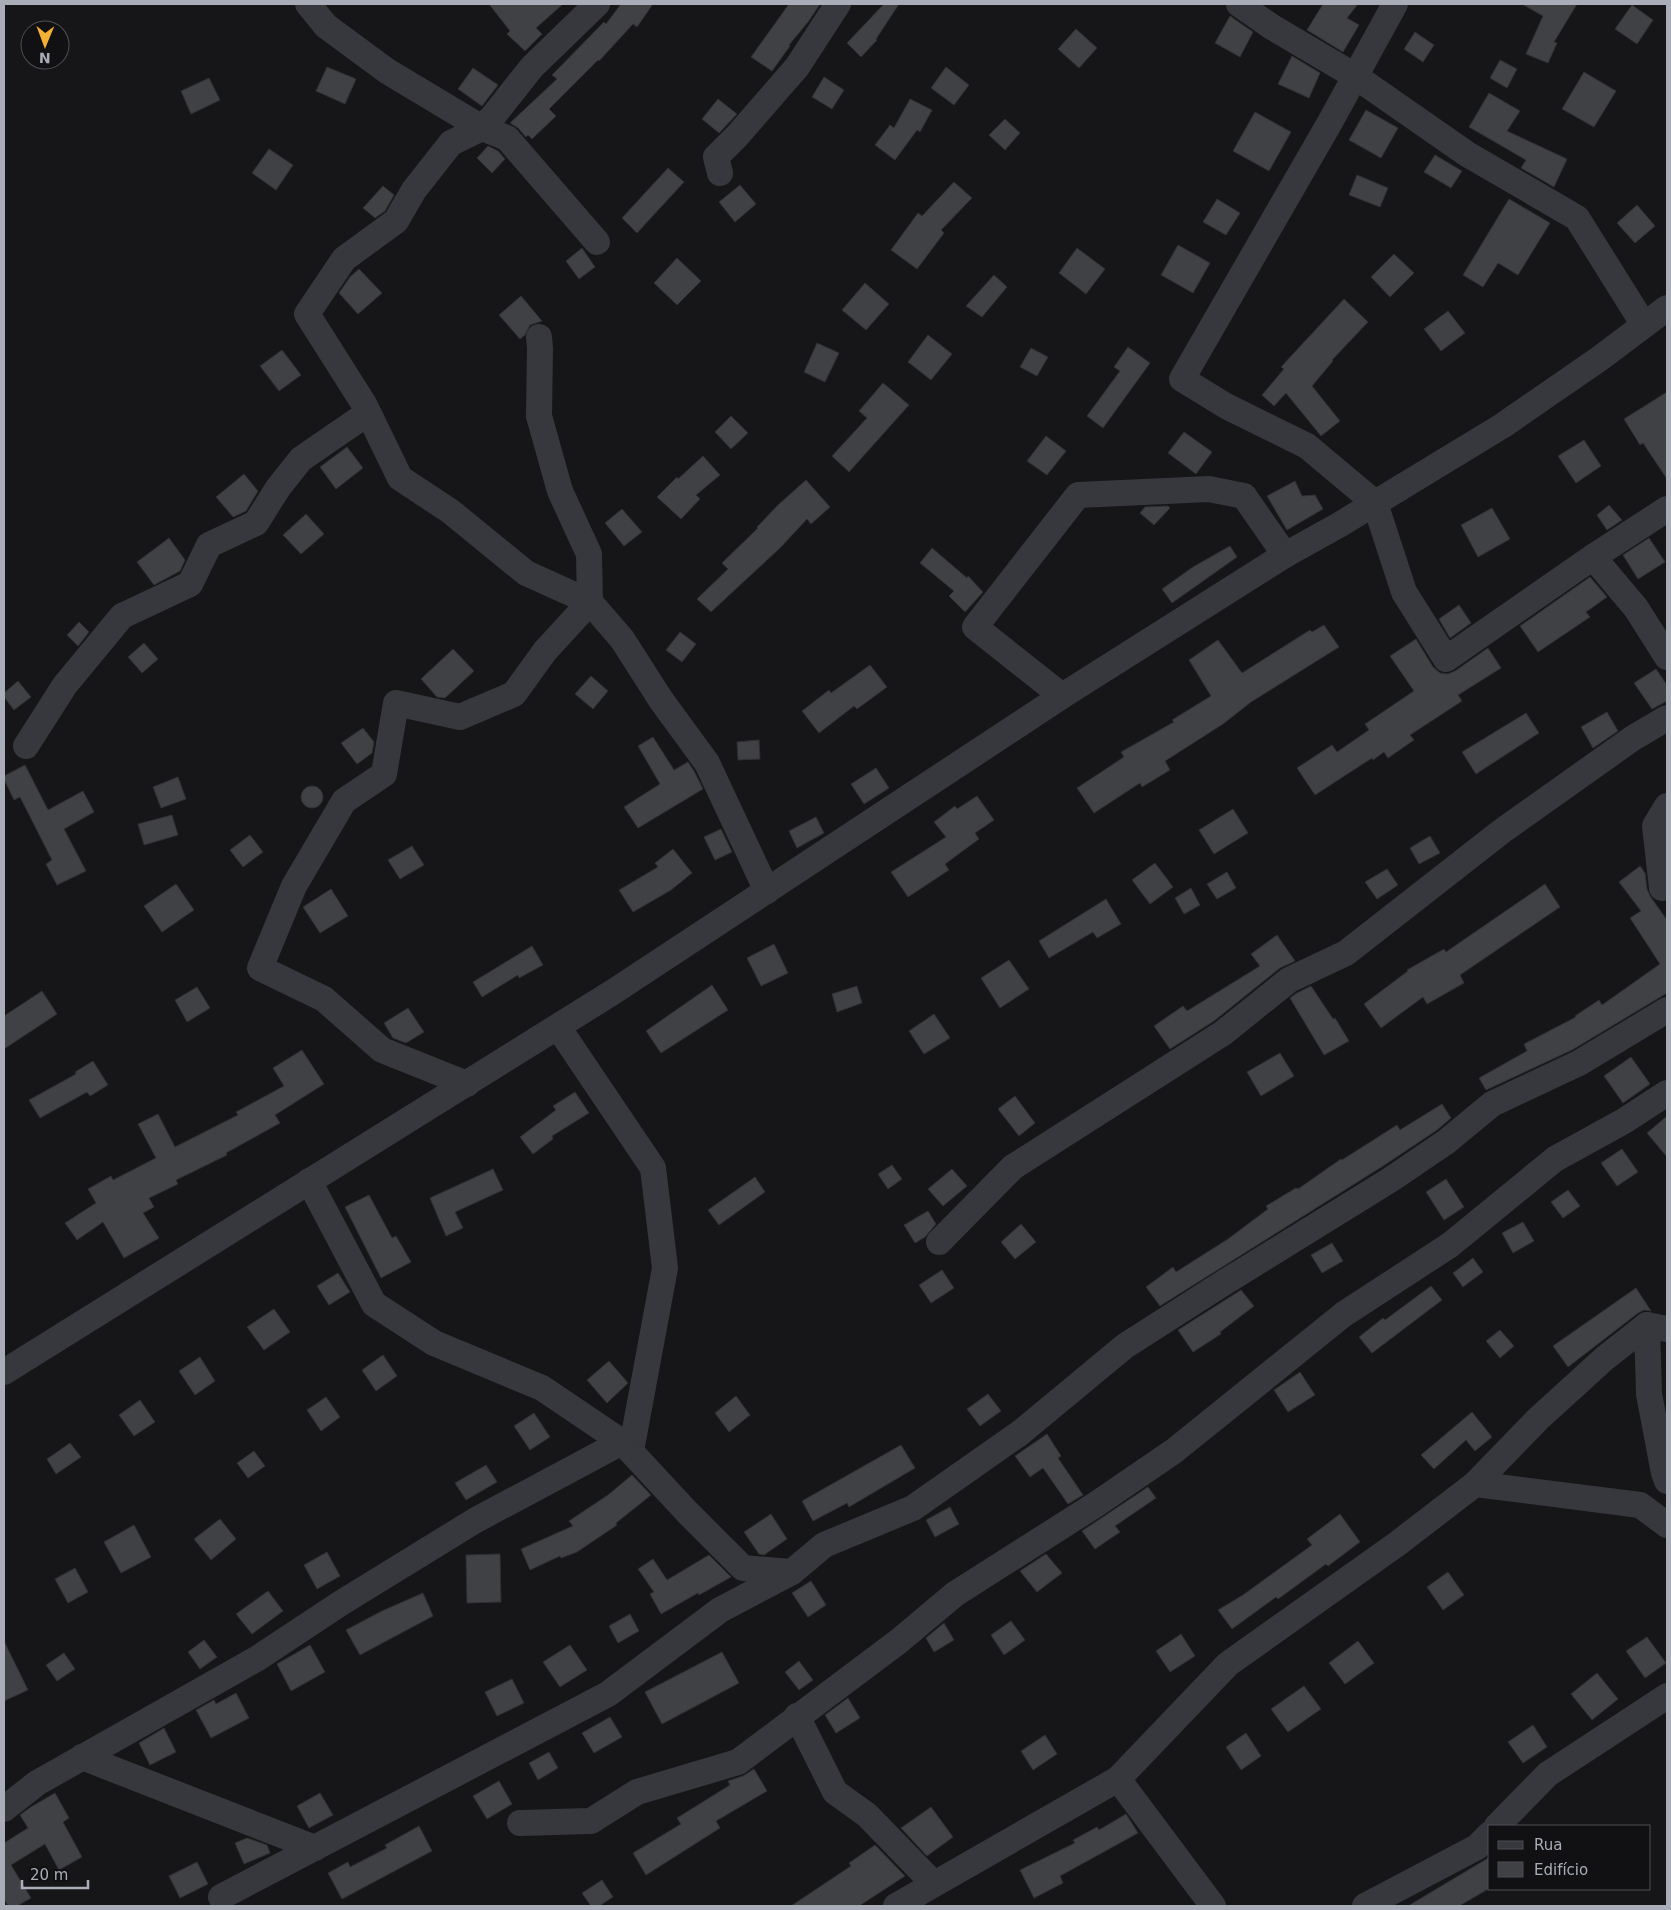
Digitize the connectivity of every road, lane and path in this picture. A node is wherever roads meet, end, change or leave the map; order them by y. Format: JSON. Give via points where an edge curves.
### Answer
{"nodes":[{"id":1,"x":308,"y":4,"type":"edge"},
{"id":2,"x":597,"y":4,"type":"edge"},
{"id":3,"x":838,"y":4,"type":"edge"},
{"id":4,"x":1239,"y":4,"type":"edge"},
{"id":5,"x":1395,"y":4,"type":"edge"},
{"id":6,"x":1355,"y":76,"type":"junction"},
{"id":7,"x":482,"y":128,"type":"junction"},
{"id":8,"x":720,"y":173,"type":"dead end"},
{"id":9,"x":597,"y":242,"type":"dead end"},
{"id":10,"x":1667,"y":308,"type":"edge"},
{"id":11,"x":1644,"y":325,"type":"junction"},
{"id":12,"x":539,"y":337,"type":"dead end"},
{"id":13,"x":368,"y":413,"type":"junction"},
{"id":14,"x":1375,"y":503,"type":"junction"},
{"id":15,"x":1667,"y":509,"type":"edge"},
{"id":16,"x":1285,"y":555,"type":"junction"},
{"id":17,"x":1593,"y":557,"type":"junction"},
{"id":18,"x":590,"y":602,"type":"junction"},
{"id":19,"x":1667,"y":657,"type":"edge"},
{"id":20,"x":1062,"y":696,"type":"junction"},
{"id":21,"x":1667,"y":718,"type":"edge"},
{"id":22,"x":26,"y":746,"type":"dead end"},
{"id":23,"x":1667,"y":806,"type":"edge"},
{"id":24,"x":1662,"y":888,"type":"dead end"},
{"id":25,"x":767,"y":890,"type":"junction"},
{"id":26,"x":1667,"y":1010,"type":"edge"},
{"id":27,"x":558,"y":1027,"type":"junction"},
{"id":28,"x":467,"y":1084,"type":"junction"},
{"id":29,"x":1667,"y":1093,"type":"edge"},
{"id":30,"x":309,"y":1181,"type":"junction"},
{"id":31,"x":940,"y":1242,"type":"dead end"},
{"id":32,"x":1657,"y":1327,"type":"edge"},
{"id":33,"x":4,"y":1372,"type":"edge"},
{"id":34,"x":627,"y":1447,"type":"junction"},
{"id":35,"x":1667,"y":1481,"type":"edge"},
{"id":36,"x":1475,"y":1484,"type":"junction"},
{"id":37,"x":1667,"y":1525,"type":"edge"},
{"id":38,"x":792,"y":1572,"type":"junction"},
{"id":39,"x":1667,"y":1696,"type":"edge"},
{"id":40,"x":797,"y":1716,"type":"junction"},
{"id":41,"x":82,"y":1757,"type":"junction"},
{"id":42,"x":1118,"y":1779,"type":"junction"},
{"id":43,"x":4,"y":1809,"type":"edge"},
{"id":44,"x":520,"y":1823,"type":"dead end"},
{"id":45,"x":1499,"y":1825,"type":"edge"},
{"id":46,"x":1488,"y":1836,"type":"edge"},
{"id":47,"x":315,"y":1848,"type":"junction"},
{"id":48,"x":934,"y":1884,"type":"junction"},
{"id":49,"x":220,"y":1897,"type":"dead end"},
{"id":50,"x":896,"y":1906,"type":"edge"},
{"id":51,"x":1213,"y":1906,"type":"edge"},
{"id":52,"x":1365,"y":1906,"type":"edge"}],
"edges":[{"from":1,"to":7,"type":"street","via":[[326,26],[386,71]]},
{"from":2,"to":7,"type":"street","via":[[532,66]]},
{"from":3,"to":8,"type":"street","via":[[797,68],[716,157]]},
{"from":4,"to":6,"type":"street","via":[[1272,28]]},
{"from":5,"to":6,"type":"street"},
{"from":6,"to":11,"type":"street","via":[[1467,154],[1577,218]]},
{"from":6,"to":14,"type":"street","via":[[1182,379],[1226,406],[1307,446]]},
{"from":7,"to":9,"type":"street","via":[[507,138]]},
{"from":7,"to":13,"type":"street","via":[[451,143],[414,190],[396,222],[344,259],[306,314]]},
{"from":10,"to":11,"type":"street"},
{"from":11,"to":14,"type":"street","via":[[1502,426]]},
{"from":12,"to":18,"type":"street","via":[[538,416],[560,491],[589,554]]},
{"from":13,"to":18,"type":"street","via":[[400,478],[450,511],[526,574]]},
{"from":13,"to":22,"type":"street","via":[[301,459],[256,523],[209,546],[190,584],[122,616],[65,685]]},
{"from":14,"to":16,"type":"street"},
{"from":14,"to":17,"type":"street","via":[[1404,592],[1446,659]]},
{"from":15,"to":17,"type":"street"},
{"from":16,"to":20,"type":"street"},
{"from":16,"to":20,"type":"street","via":[[1244,496],[1209,489],[1078,495],[975,627]]},
{"from":17,"to":19,"type":"street","via":[[1636,608]]},
{"from":18,"to":25,"type":"street","via":[[622,639],[707,763]]},
{"from":18,"to":28,"type":"street","via":[[544,651],[514,694],[460,717],[396,703],[384,774],[344,801],[294,886],[260,968],[324,999],[382,1050]]},
{"from":20,"to":25,"type":"street"},
{"from":21,"to":31,"type":"street","via":[[1633,738],[1502,831],[1346,953],[1289,980],[1223,1033],[1013,1167]]},
{"from":23,"to":24,"type":"street","via":[[1654,826]]},
{"from":25,"to":27,"type":"street"},
{"from":26,"to":38,"type":"street","via":[[1579,1063],[1492,1104],[1446,1142],[1390,1180],[1125,1346],[1020,1433],[913,1508],[824,1545]]},
{"from":27,"to":28,"type":"street"},
{"from":27,"to":34,"type":"street","via":[[653,1168],[665,1268]]},
{"from":28,"to":30,"type":"street"},
{"from":29,"to":40,"type":"street","via":[[1624,1121],[1554,1158],[1450,1245],[1344,1314],[1174,1451],[955,1594],[905,1637]]},
{"from":30,"to":33,"type":"street"},
{"from":30,"to":34,"type":"street","via":[[374,1304],[434,1343],[542,1388]]},
{"from":32,"to":35,"type":"street","via":[[1649,1394]]},
{"from":32,"to":36,"type":"street","via":[[1605,1358],[1538,1419]]},
{"from":34,"to":38,"type":"street","via":[[743,1568]]},
{"from":34,"to":41,"type":"street","via":[[476,1520],[258,1658]]},
{"from":36,"to":37,"type":"street","via":[[1640,1505]]},
{"from":36,"to":42,"type":"street","via":[[1397,1544],[1228,1664]]},
{"from":38,"to":47,"type":"street","via":[[720,1610],[608,1694]]},
{"from":39,"to":45,"type":"street","via":[[1548,1774]]},
{"from":40,"to":44,"type":"street","via":[[738,1762],[637,1792],[591,1821]]},
{"from":40,"to":48,"type":"street","via":[[835,1792],[867,1815]]},
{"from":41,"to":43,"type":"street","via":[[37,1783]]},
{"from":41,"to":47,"type":"street"},
{"from":42,"to":48,"type":"street"},
{"from":42,"to":51,"type":"street"},
{"from":46,"to":52,"type":"street","via":[[1477,1847]]},
{"from":47,"to":49,"type":"street"},
{"from":48,"to":50,"type":"street"}]}
